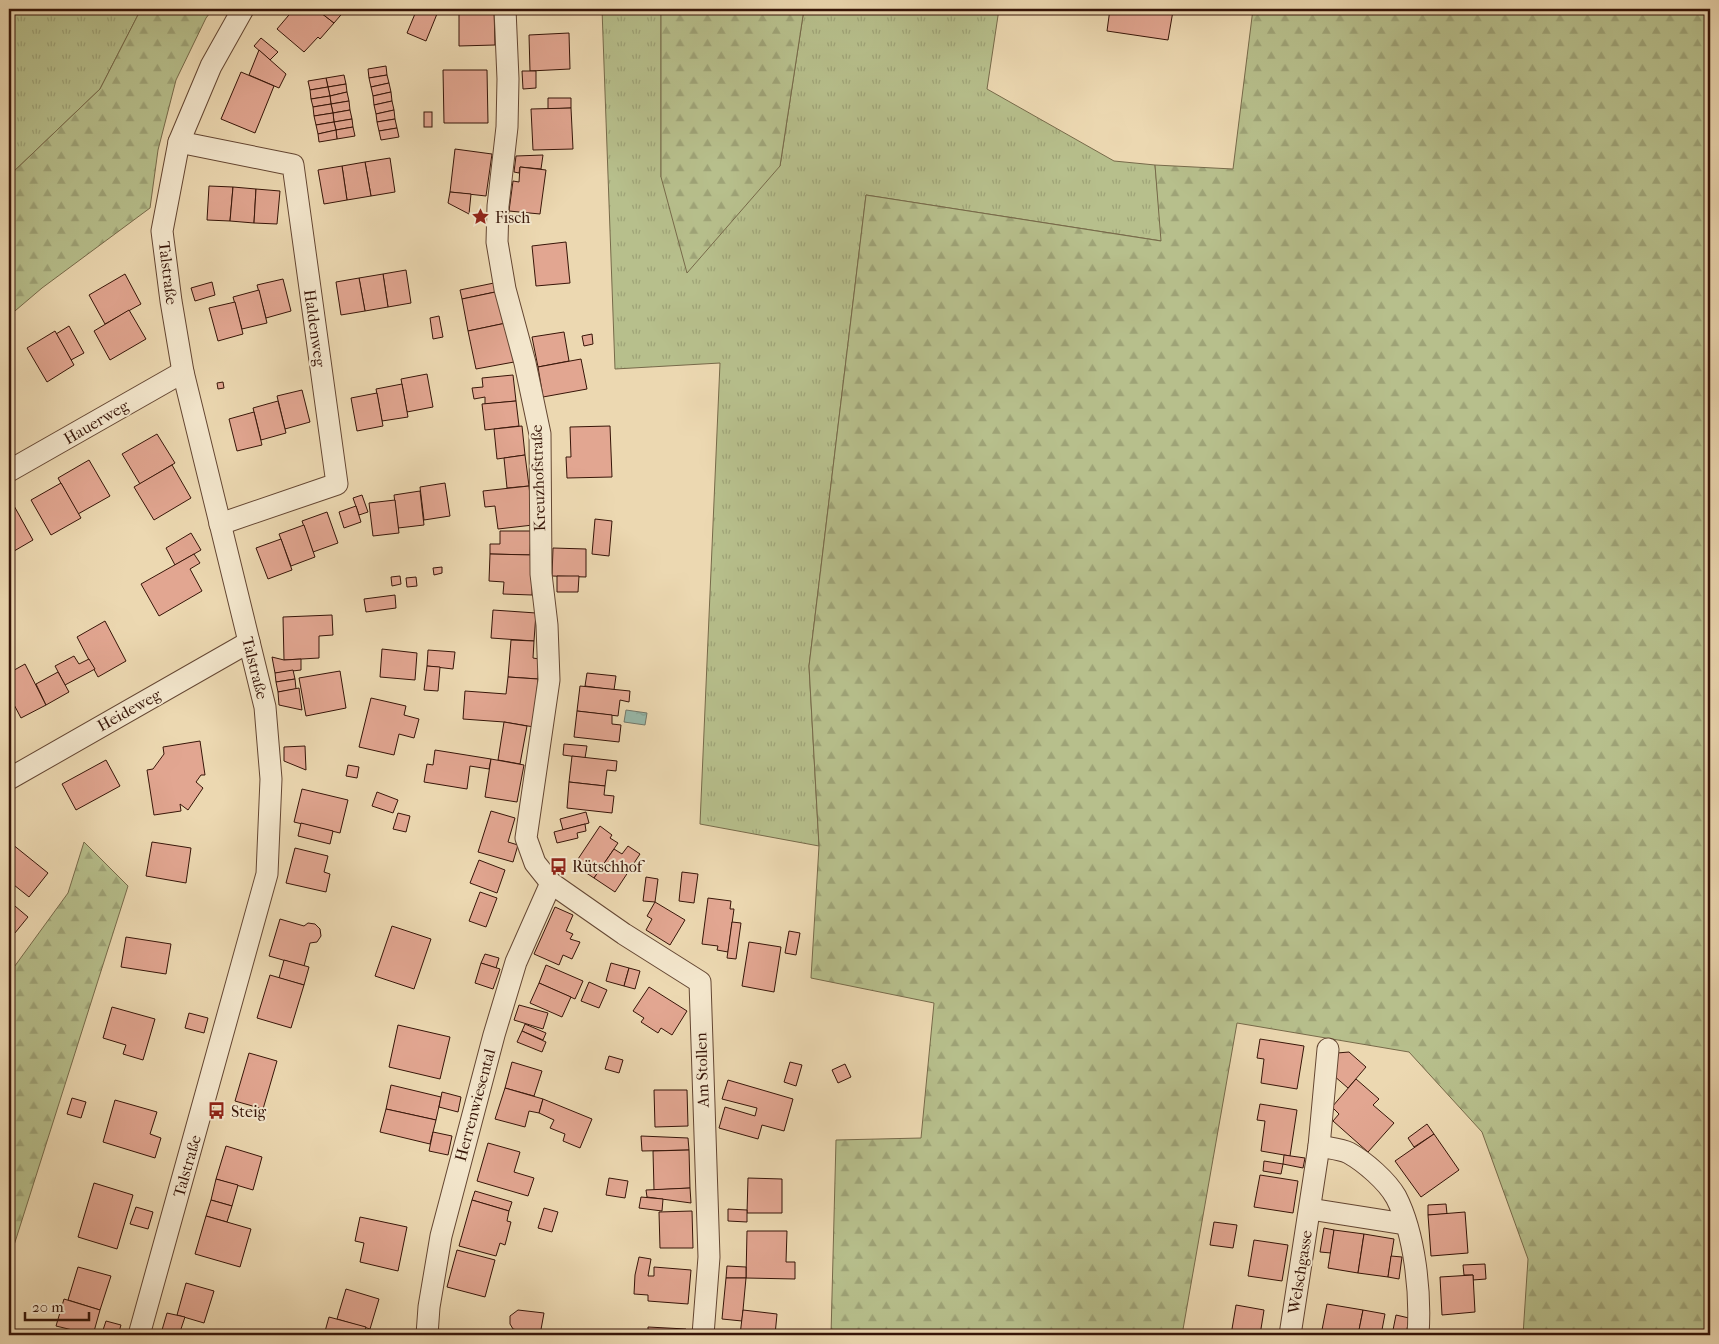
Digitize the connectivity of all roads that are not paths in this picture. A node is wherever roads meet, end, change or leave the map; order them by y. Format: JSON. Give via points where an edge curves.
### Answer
{"nodes":[{"id":1,"x":243,"y":9,"type":"edge"},
{"id":2,"x":505,"y":9,"type":"edge"},
{"id":3,"x":179,"y":142,"type":"junction"},
{"id":4,"x":183,"y":372,"type":"junction"},
{"id":5,"x":9,"y":472,"type":"edge"},
{"id":6,"x":220,"y":524,"type":"junction"},
{"id":7,"x":249,"y":642,"type":"junction"},
{"id":8,"x":9,"y":779,"type":"edge"},
{"id":9,"x":551,"y":883,"type":"junction"},
{"id":10,"x":1328,"y":1049,"type":"dead end"},
{"id":11,"x":1319,"y":1146,"type":"junction"},
{"id":12,"x":1310,"y":1209,"type":"junction"},
{"id":13,"x":1405,"y":1224,"type":"junction"},
{"id":14,"x":139,"y":1335,"type":"edge"},
{"id":15,"x":427,"y":1335,"type":"edge"},
{"id":16,"x":703,"y":1335,"type":"edge"},
{"id":17,"x":1290,"y":1335,"type":"edge"},
{"id":18,"x":1418,"y":1335,"type":"edge"}],
"edges":[{"from":1,"to":3,"type":"street","name":"Talstraße","via":[[211,66]]},
{"from":2,"to":9,"type":"street","name":"Kreuzhofstraße","via":[[507,127],[498,206],[498,242],[505,289],[540,434],[541,574],[549,680],[526,838],[535,863]]},
{"from":3,"to":4,"type":"street","name":"Talstraße","via":[[162,231]]},
{"from":3,"to":6,"type":"street","name":"Haldenweg","via":[[293,165],[337,484]]},
{"from":4,"to":5,"type":"street","name":"Hauerweg"},
{"from":4,"to":6,"type":"street","name":"Talstraße"},
{"from":6,"to":7,"type":"street","name":"Talstraße"},
{"from":7,"to":8,"type":"street","name":"Heideweg"},
{"from":7,"to":14,"type":"street","name":"Talstraße","via":[[265,707],[271,780],[267,874]]},
{"from":9,"to":15,"type":"street","name":"Herrenwiesental","via":[[516,962],[491,1044],[441,1236]]},
{"from":9,"to":16,"type":"street","name":"Am Stollen","via":[[700,982],[709,1257]]},
{"from":10,"to":11,"type":"street","name":"Welschgasse"},
{"from":11,"to":12,"type":"street","name":"Welschgasse"},
{"from":11,"to":13,"type":"street","via":[[1348,1152],[1380,1176],[1395,1196]]},
{"from":12,"to":13,"type":"street","name":"Welschgasse"},
{"from":12,"to":17,"type":"street","name":"Welschgasse"},
{"from":13,"to":18,"type":"street","via":[[1414,1260],[1420,1308]]}]}
